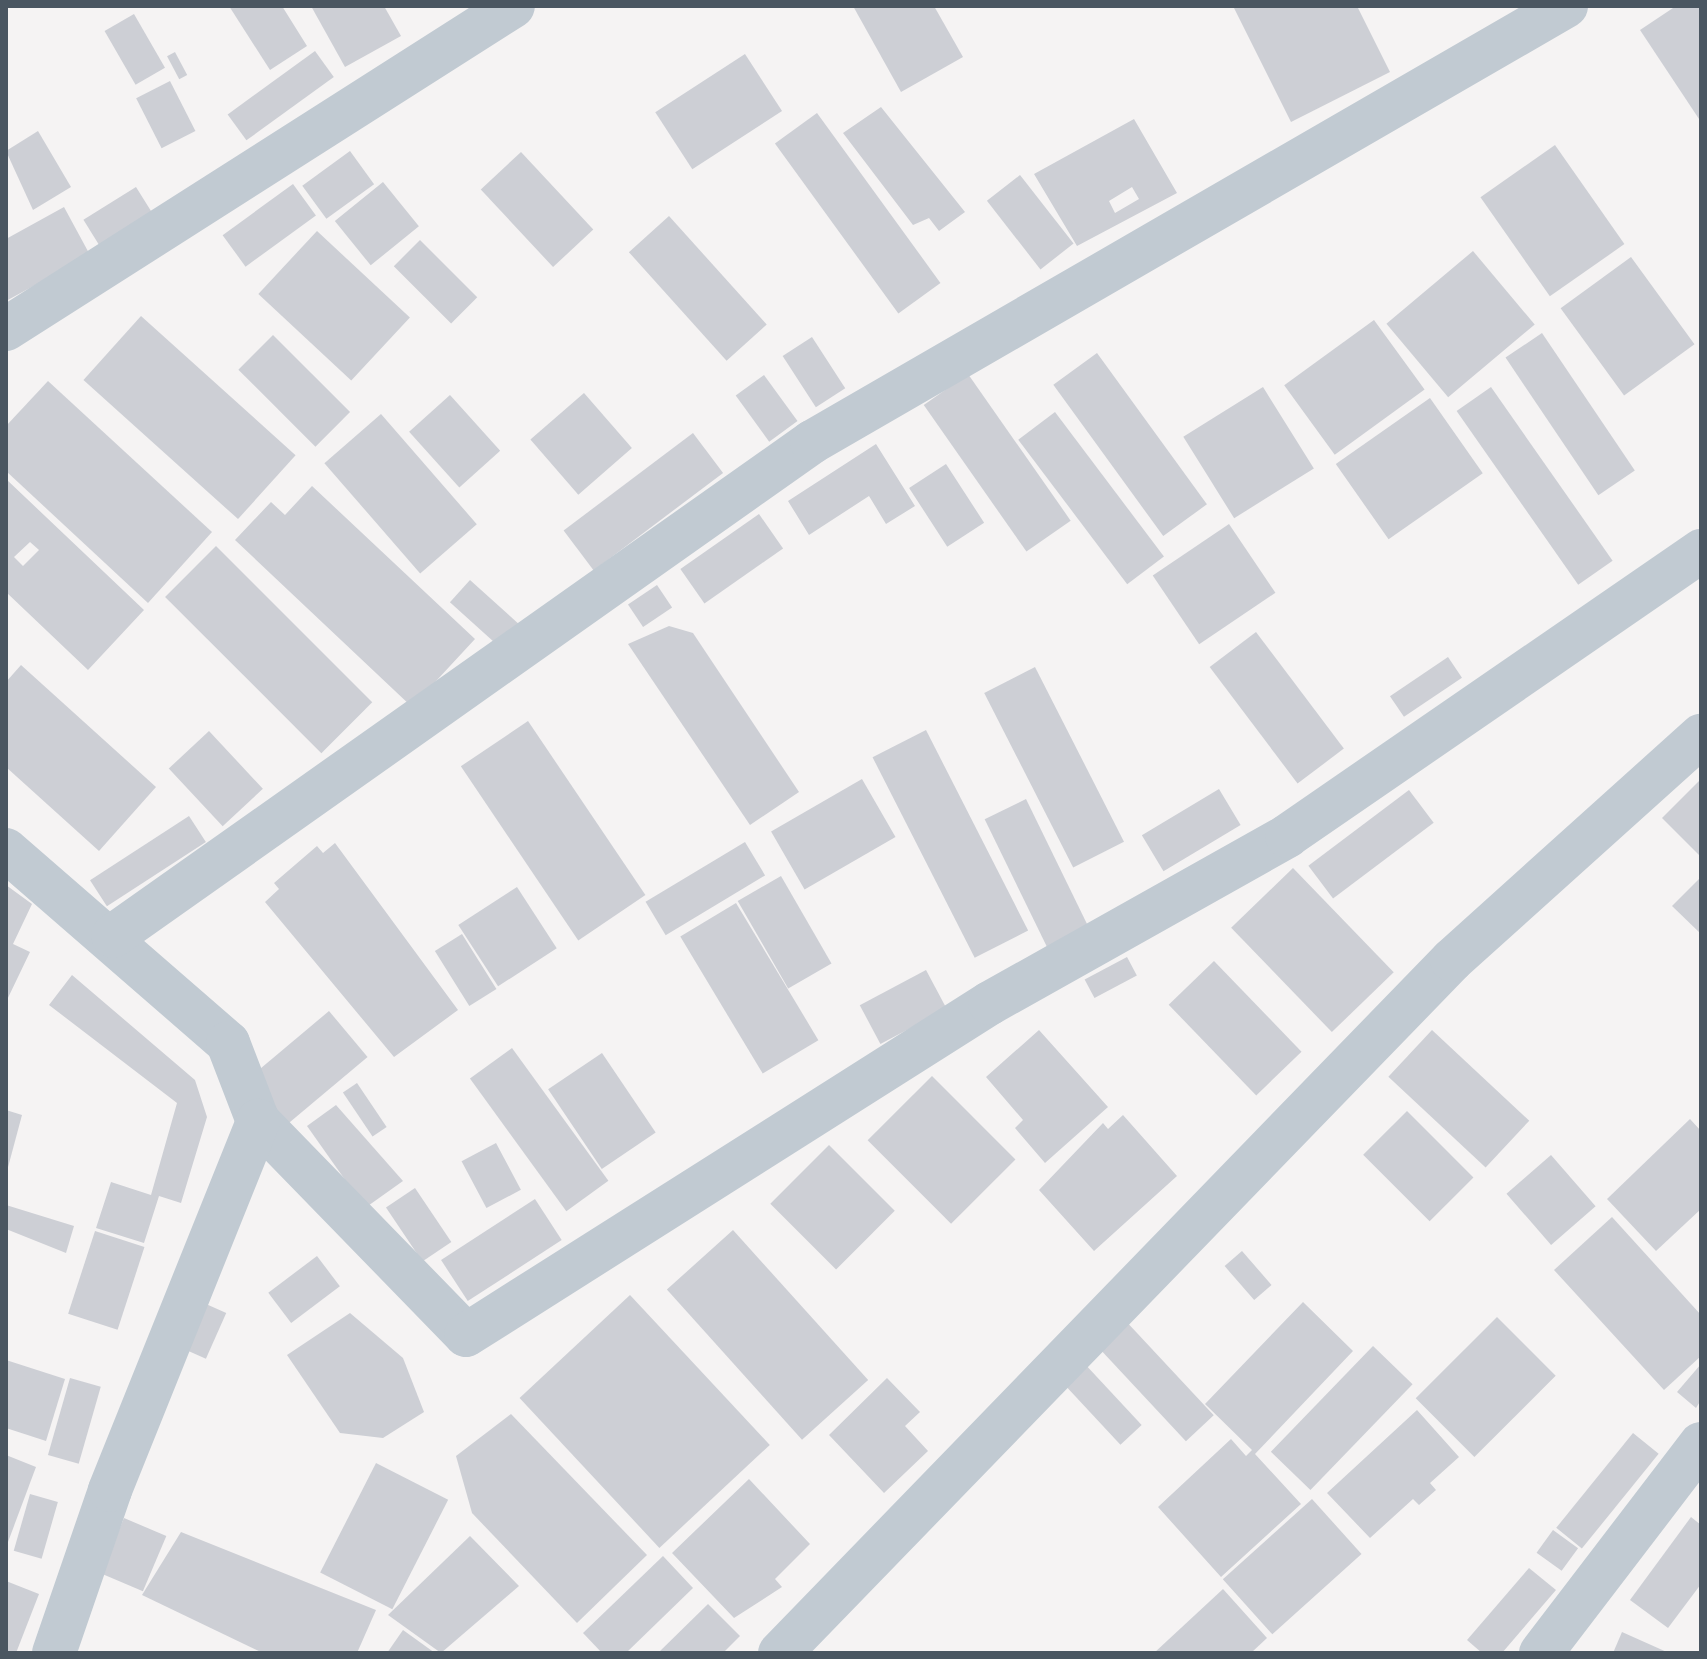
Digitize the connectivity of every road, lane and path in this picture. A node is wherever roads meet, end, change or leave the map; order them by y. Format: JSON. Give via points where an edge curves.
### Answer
{"nodes":[{"id":1,"x":513,"y":6,"type":"edge"},
{"id":2,"x":1566,"y":6,"type":"edge"},
{"id":3,"x":6,"y":329,"type":"edge"},
{"id":4,"x":1701,"y":551,"type":"edge"},
{"id":5,"x":1701,"y":736,"type":"edge"},
{"id":6,"x":6,"y":850,"type":"edge"},
{"id":7,"x":113,"y":936,"type":"junction"},
{"id":8,"x":258,"y":1121,"type":"junction"},
{"id":9,"x":1701,"y":1444,"type":"edge"},
{"id":10,"x":54,"y":1653,"type":"edge"},
{"id":11,"x":780,"y":1653,"type":"edge"},
{"id":12,"x":1541,"y":1653,"type":"edge"}],
"edges":[{"from":1,"to":3,"type":"street"},
{"from":2,"to":7,"type":"street","via":[[812,442]]},
{"from":4,"to":8,"type":"street","via":[[1287,836],[990,1003],[466,1335]]},
{"from":5,"to":11,"type":"street","via":[[1452,960]]},
{"from":6,"to":7,"type":"street"},
{"from":7,"to":8,"type":"street","via":[[228,1043]]},
{"from":8,"to":10,"type":"street","via":[[110,1490]]},
{"from":9,"to":12,"type":"street"}]}
